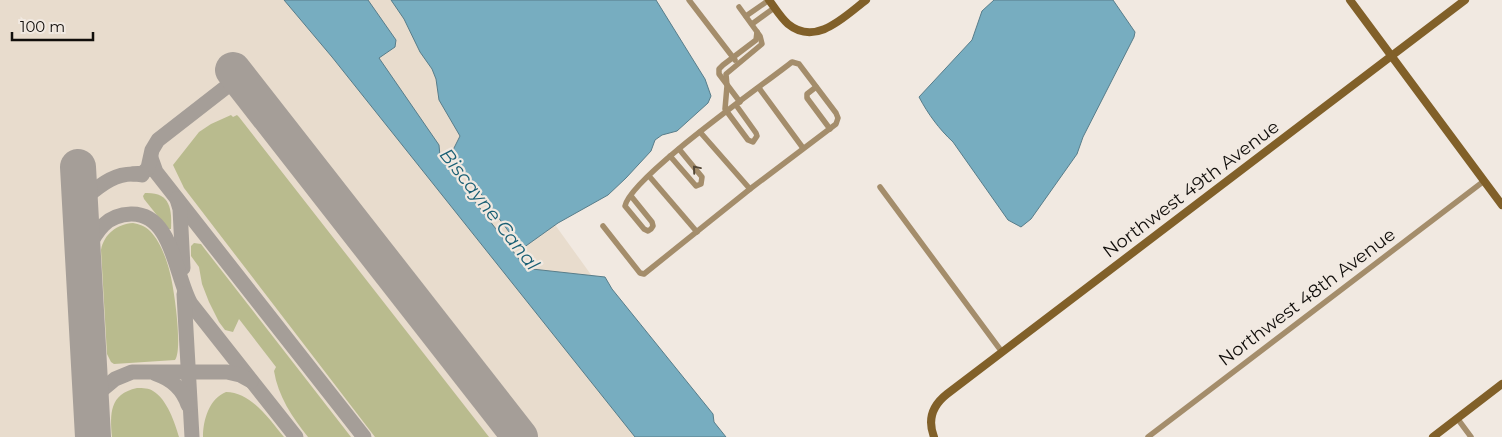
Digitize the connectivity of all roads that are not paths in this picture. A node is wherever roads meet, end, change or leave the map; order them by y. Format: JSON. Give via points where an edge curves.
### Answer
{"nodes":[{"id":1,"x":769,"y":0,"type":"edge"},
{"id":2,"x":866,"y":0,"type":"edge"},
{"id":3,"x":1350,"y":0,"type":"edge"},
{"id":4,"x":1465,"y":0,"type":"edge"},
{"id":5,"x":691,"y":1,"type":"edge"},
{"id":6,"x":739,"y":7,"type":"dead end"},
{"id":7,"x":774,"y":8,"type":"junction"},
{"id":8,"x":746,"y":16,"type":"junction"},
{"id":9,"x":752,"y":24,"type":"junction"},
{"id":10,"x":757,"y":32,"type":"junction"},
{"id":11,"x":1391,"y":56,"type":"junction"},
{"id":12,"x":733,"y":57,"type":"junction"},
{"id":13,"x":738,"y":64,"type":"junction"},
{"id":14,"x":728,"y":86,"type":"junction"},
{"id":15,"x":816,"y":87,"type":"junction"},
{"id":16,"x":759,"y":88,"type":"junction"},
{"id":17,"x":738,"y":104,"type":"junction"},
{"id":18,"x":727,"y":112,"type":"junction"},
{"id":19,"x":830,"y":129,"type":"junction"},
{"id":20,"x":700,"y":132,"type":"junction"},
{"id":21,"x":803,"y":148,"type":"junction"},
{"id":22,"x":679,"y":149,"type":"junction"},
{"id":23,"x":670,"y":156,"type":"junction"},
{"id":24,"x":649,"y":176,"type":"junction"},
{"id":25,"x":1484,"y":181,"type":"junction"},
{"id":26,"x":880,"y":187,"type":"dead end"},
{"id":27,"x":750,"y":188,"type":"junction"},
{"id":28,"x":631,"y":196,"type":"junction"},
{"id":29,"x":1502,"y":205,"type":"edge"},
{"id":30,"x":604,"y":226,"type":"dead end"},
{"id":31,"x":697,"y":232,"type":"junction"},
{"id":32,"x":1002,"y":352,"type":"junction"},
{"id":33,"x":1502,"y":384,"type":"edge"},
{"id":34,"x":1457,"y":418,"type":"junction"},
{"id":35,"x":934,"y":437,"type":"edge"},
{"id":36,"x":1148,"y":437,"type":"edge"},
{"id":37,"x":1433,"y":437,"type":"edge"},
{"id":38,"x":1471,"y":437,"type":"edge"}],
"edges":[{"from":1,"to":7,"type":"street"},
{"from":1,"to":8,"type":"street"},
{"from":2,"to":7,"type":"street","via":[[831,27],[813,32],[796,29]]},
{"from":3,"to":11,"type":"street"},
{"from":4,"to":11,"type":"street","name":"Northwest 49th Avenue"},
{"from":5,"to":12,"type":"street"},
{"from":6,"to":8,"type":"street"},
{"from":7,"to":9,"type":"street"},
{"from":8,"to":9,"type":"street"},
{"from":9,"to":10,"type":"street"},
{"from":10,"to":12,"type":"street","via":[[756,40]]},
{"from":10,"to":13,"type":"street","via":[[762,44]]},
{"from":11,"to":25,"type":"street"},
{"from":11,"to":32,"type":"street","name":"Northwest 49th Avenue"},
{"from":12,"to":13,"type":"street"},
{"from":12,"to":14,"type":"street","via":[[719,69]]},
{"from":13,"to":14,"type":"street","via":[[726,74]]},
{"from":14,"to":17,"type":"street"},
{"from":14,"to":18,"type":"street"},
{"from":15,"to":16,"type":"street","via":[[799,64],[792,62]]},
{"from":15,"to":19,"type":"street","via":[[838,118]]},
{"from":15,"to":19,"type":"street","via":[[807,94],[807,98]]},
{"from":16,"to":17,"type":"street"},
{"from":16,"to":21,"type":"street"},
{"from":17,"to":18,"type":"street"},
{"from":17,"to":18,"type":"street","via":[[756,133],[753,142]]},
{"from":18,"to":20,"type":"street"},
{"from":19,"to":21,"type":"street"},
{"from":20,"to":22,"type":"street"},
{"from":20,"to":27,"type":"street"},
{"from":21,"to":27,"type":"street"},
{"from":22,"to":23,"type":"street"},
{"from":23,"to":22,"type":"street","one_way":true,"via":[[696,186],[701,184],[702,177]]},
{"from":23,"to":24,"type":"street"},
{"from":24,"to":28,"type":"street"},
{"from":24,"to":31,"type":"street"},
{"from":25,"to":29,"type":"street"},
{"from":25,"to":36,"type":"street","name":"Northwest 48th Avenue"},
{"from":26,"to":32,"type":"street"},
{"from":27,"to":31,"type":"street"},
{"from":28,"to":28,"type":"street","via":[[625,206],[648,231],[653,226],[652,222]]},
{"from":30,"to":31,"type":"street","via":[[644,274]]},
{"from":32,"to":35,"type":"street","name":"Northwest 49th Avenue","via":[[936,404],[930,422]]},
{"from":33,"to":34,"type":"street"},
{"from":34,"to":37,"type":"street"},
{"from":34,"to":38,"type":"street"}]}
